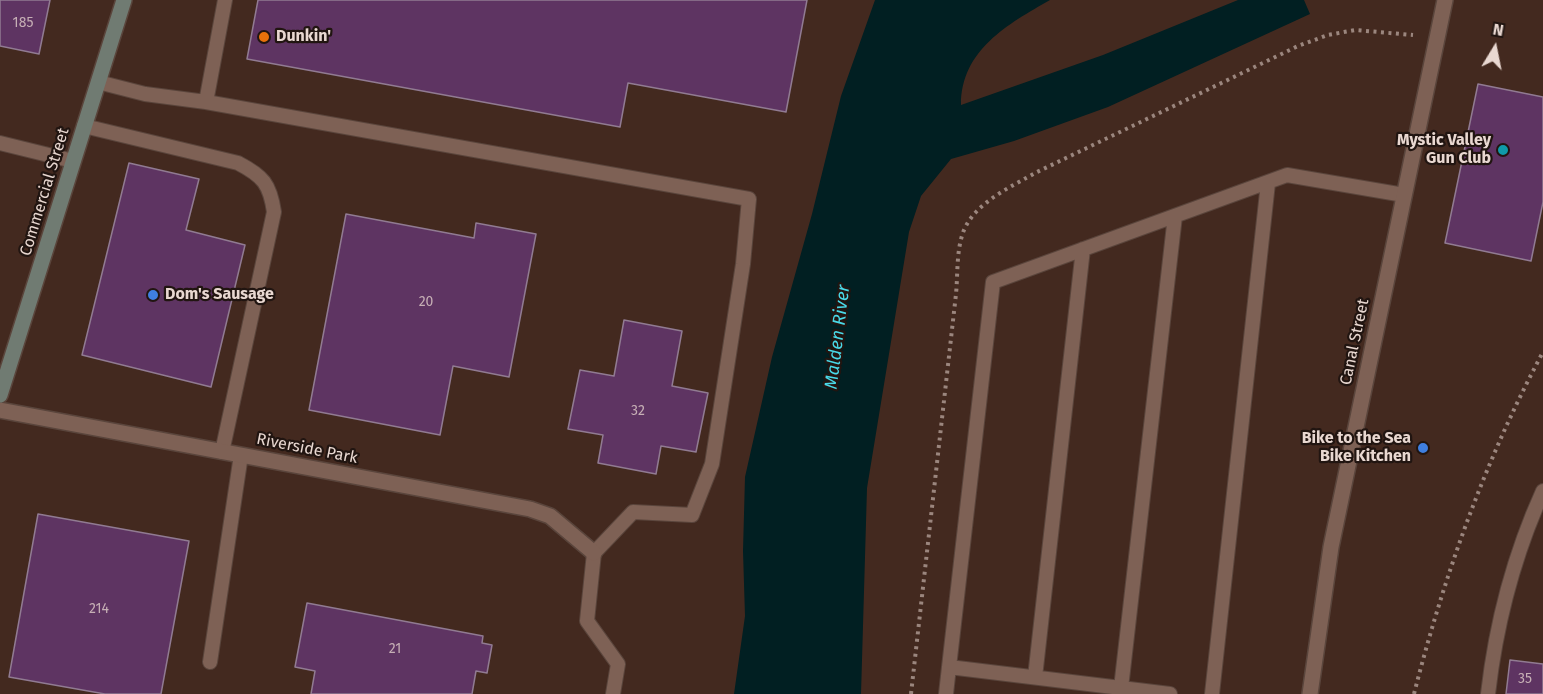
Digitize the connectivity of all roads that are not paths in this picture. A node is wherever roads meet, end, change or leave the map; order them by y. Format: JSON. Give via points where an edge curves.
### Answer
{"nodes":[{"id":1,"x":124,"y":0,"type":"edge"},
{"id":2,"x":225,"y":0,"type":"edge"},
{"id":3,"x":1445,"y":0,"type":"edge"},
{"id":4,"x":98,"y":82,"type":"junction"},
{"id":5,"x":206,"y":102,"type":"junction"},
{"id":6,"x":84,"y":126,"type":"junction"},
{"id":7,"x":0,"y":142,"type":"edge"},
{"id":8,"x":74,"y":161,"type":"junction"},
{"id":9,"x":1268,"y":183,"type":"junction"},
{"id":10,"x":1404,"y":195,"type":"junction"},
{"id":11,"x":1174,"y":216,"type":"junction"},
{"id":12,"x":1083,"y":249,"type":"junction"},
{"id":13,"x":0,"y":395,"type":"edge"},
{"id":14,"x":0,"y":410,"type":"edge"},
{"id":15,"x":222,"y":452,"type":"junction"},
{"id":16,"x":241,"y":455,"type":"junction"},
{"id":17,"x":1543,"y":491,"type":"edge"},
{"id":18,"x":594,"y":553,"type":"junction"},
{"id":19,"x":210,"y":662,"type":"dead end"},
{"id":20,"x":949,"y":667,"type":"junction"},
{"id":21,"x":1035,"y":678,"type":"junction"},
{"id":22,"x":1122,"y":688,"type":"junction"},
{"id":23,"x":613,"y":694,"type":"edge"},
{"id":24,"x":946,"y":694,"type":"edge"},
{"id":25,"x":1170,"y":694,"type":"edge"},
{"id":26,"x":1212,"y":694,"type":"edge"},
{"id":27,"x":1310,"y":694,"type":"edge"},
{"id":28,"x":1488,"y":694,"type":"edge"}],
"edges":[{"from":1,"to":4,"type":"main road","name":"Commercial Street"},
{"from":2,"to":5,"type":"lane"},
{"from":3,"to":10,"type":"street","name":"Canal Street"},
{"from":4,"to":5,"type":"lane","via":[[145,94]]},
{"from":4,"to":6,"type":"main road","name":"Commercial Street"},
{"from":5,"to":18,"type":"lane","via":[[749,200],[712,464],[692,515],[633,512]]},
{"from":6,"to":8,"type":"main road","name":"Commercial Street"},
{"from":6,"to":15,"type":"lane","via":[[238,163],[257,173],[271,193],[274,212]]},
{"from":7,"to":8,"type":"lane"},
{"from":8,"to":13,"type":"main road","name":"Commercial Street"},
{"from":9,"to":10,"type":"lane","via":[[1287,175]]},
{"from":9,"to":11,"type":"lane"},
{"from":9,"to":26,"type":"lane"},
{"from":10,"to":27,"type":"street","name":"Canal Street","via":[[1330,547]]},
{"from":11,"to":12,"type":"lane"},
{"from":11,"to":22,"type":"lane"},
{"from":12,"to":20,"type":"lane","via":[[993,282]]},
{"from":12,"to":21,"type":"lane"},
{"from":14,"to":15,"type":"street","name":"Riverside Park"},
{"from":15,"to":16,"type":"street","name":"Riverside Park"},
{"from":16,"to":18,"type":"street","name":"Riverside Park","via":[[530,509],[550,516]]},
{"from":16,"to":19,"type":"lane"},
{"from":17,"to":28,"type":"lane","via":[[1503,606]]},
{"from":18,"to":23,"type":"lane","via":[[587,621],[618,664]]},
{"from":20,"to":21,"type":"lane"},
{"from":20,"to":24,"type":"lane"},
{"from":21,"to":22,"type":"lane"},
{"from":22,"to":25,"type":"lane"}]}
